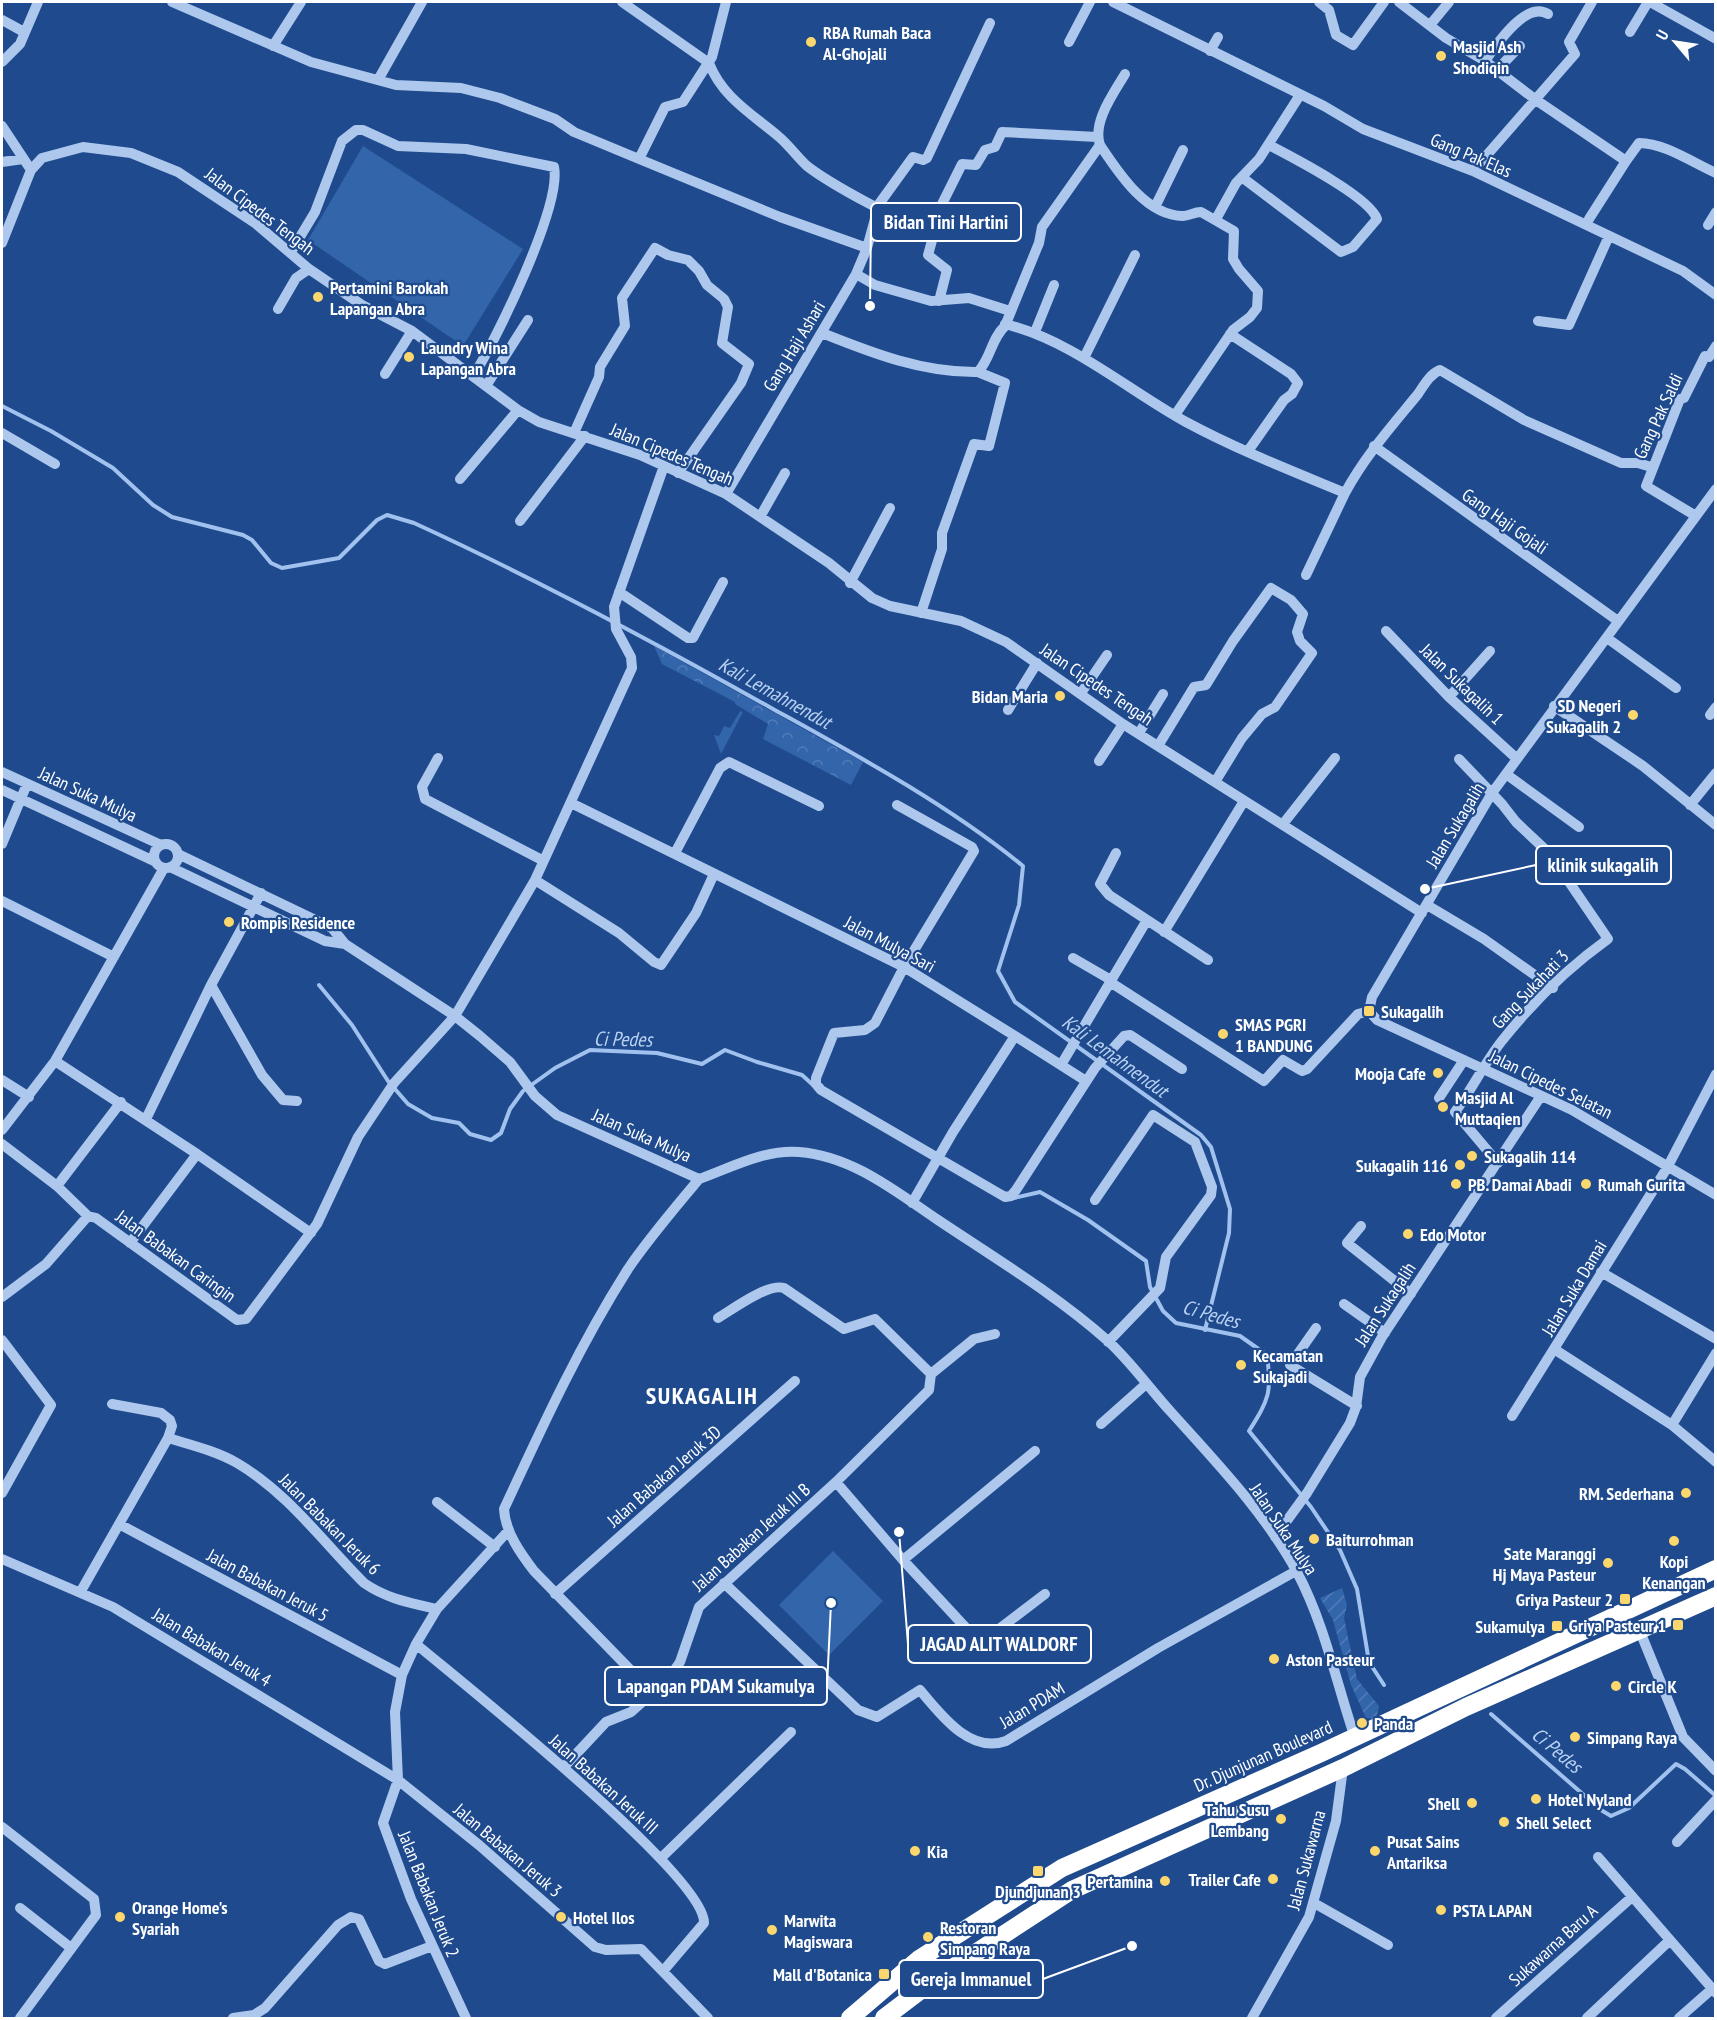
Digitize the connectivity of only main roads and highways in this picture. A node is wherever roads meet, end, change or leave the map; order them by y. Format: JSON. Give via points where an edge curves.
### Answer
{"nodes":[{"id":1,"x":1716,"y":1569,"type":"edge"},
{"id":2,"x":1716,"y":1596,"type":"edge"},
{"id":3,"x":850,"y":2019,"type":"edge"},
{"id":4,"x":884,"y":2019,"type":"edge"}],
"edges":[{"from":1,"to":3,"type":"highway","name":"Dr. Djunjunan Boulevard","via":[[1355,1738],[1062,1868],[919,1959]]},
{"from":2,"to":4,"type":"highway","via":[[1072,1890],[934,1980]]}]}
